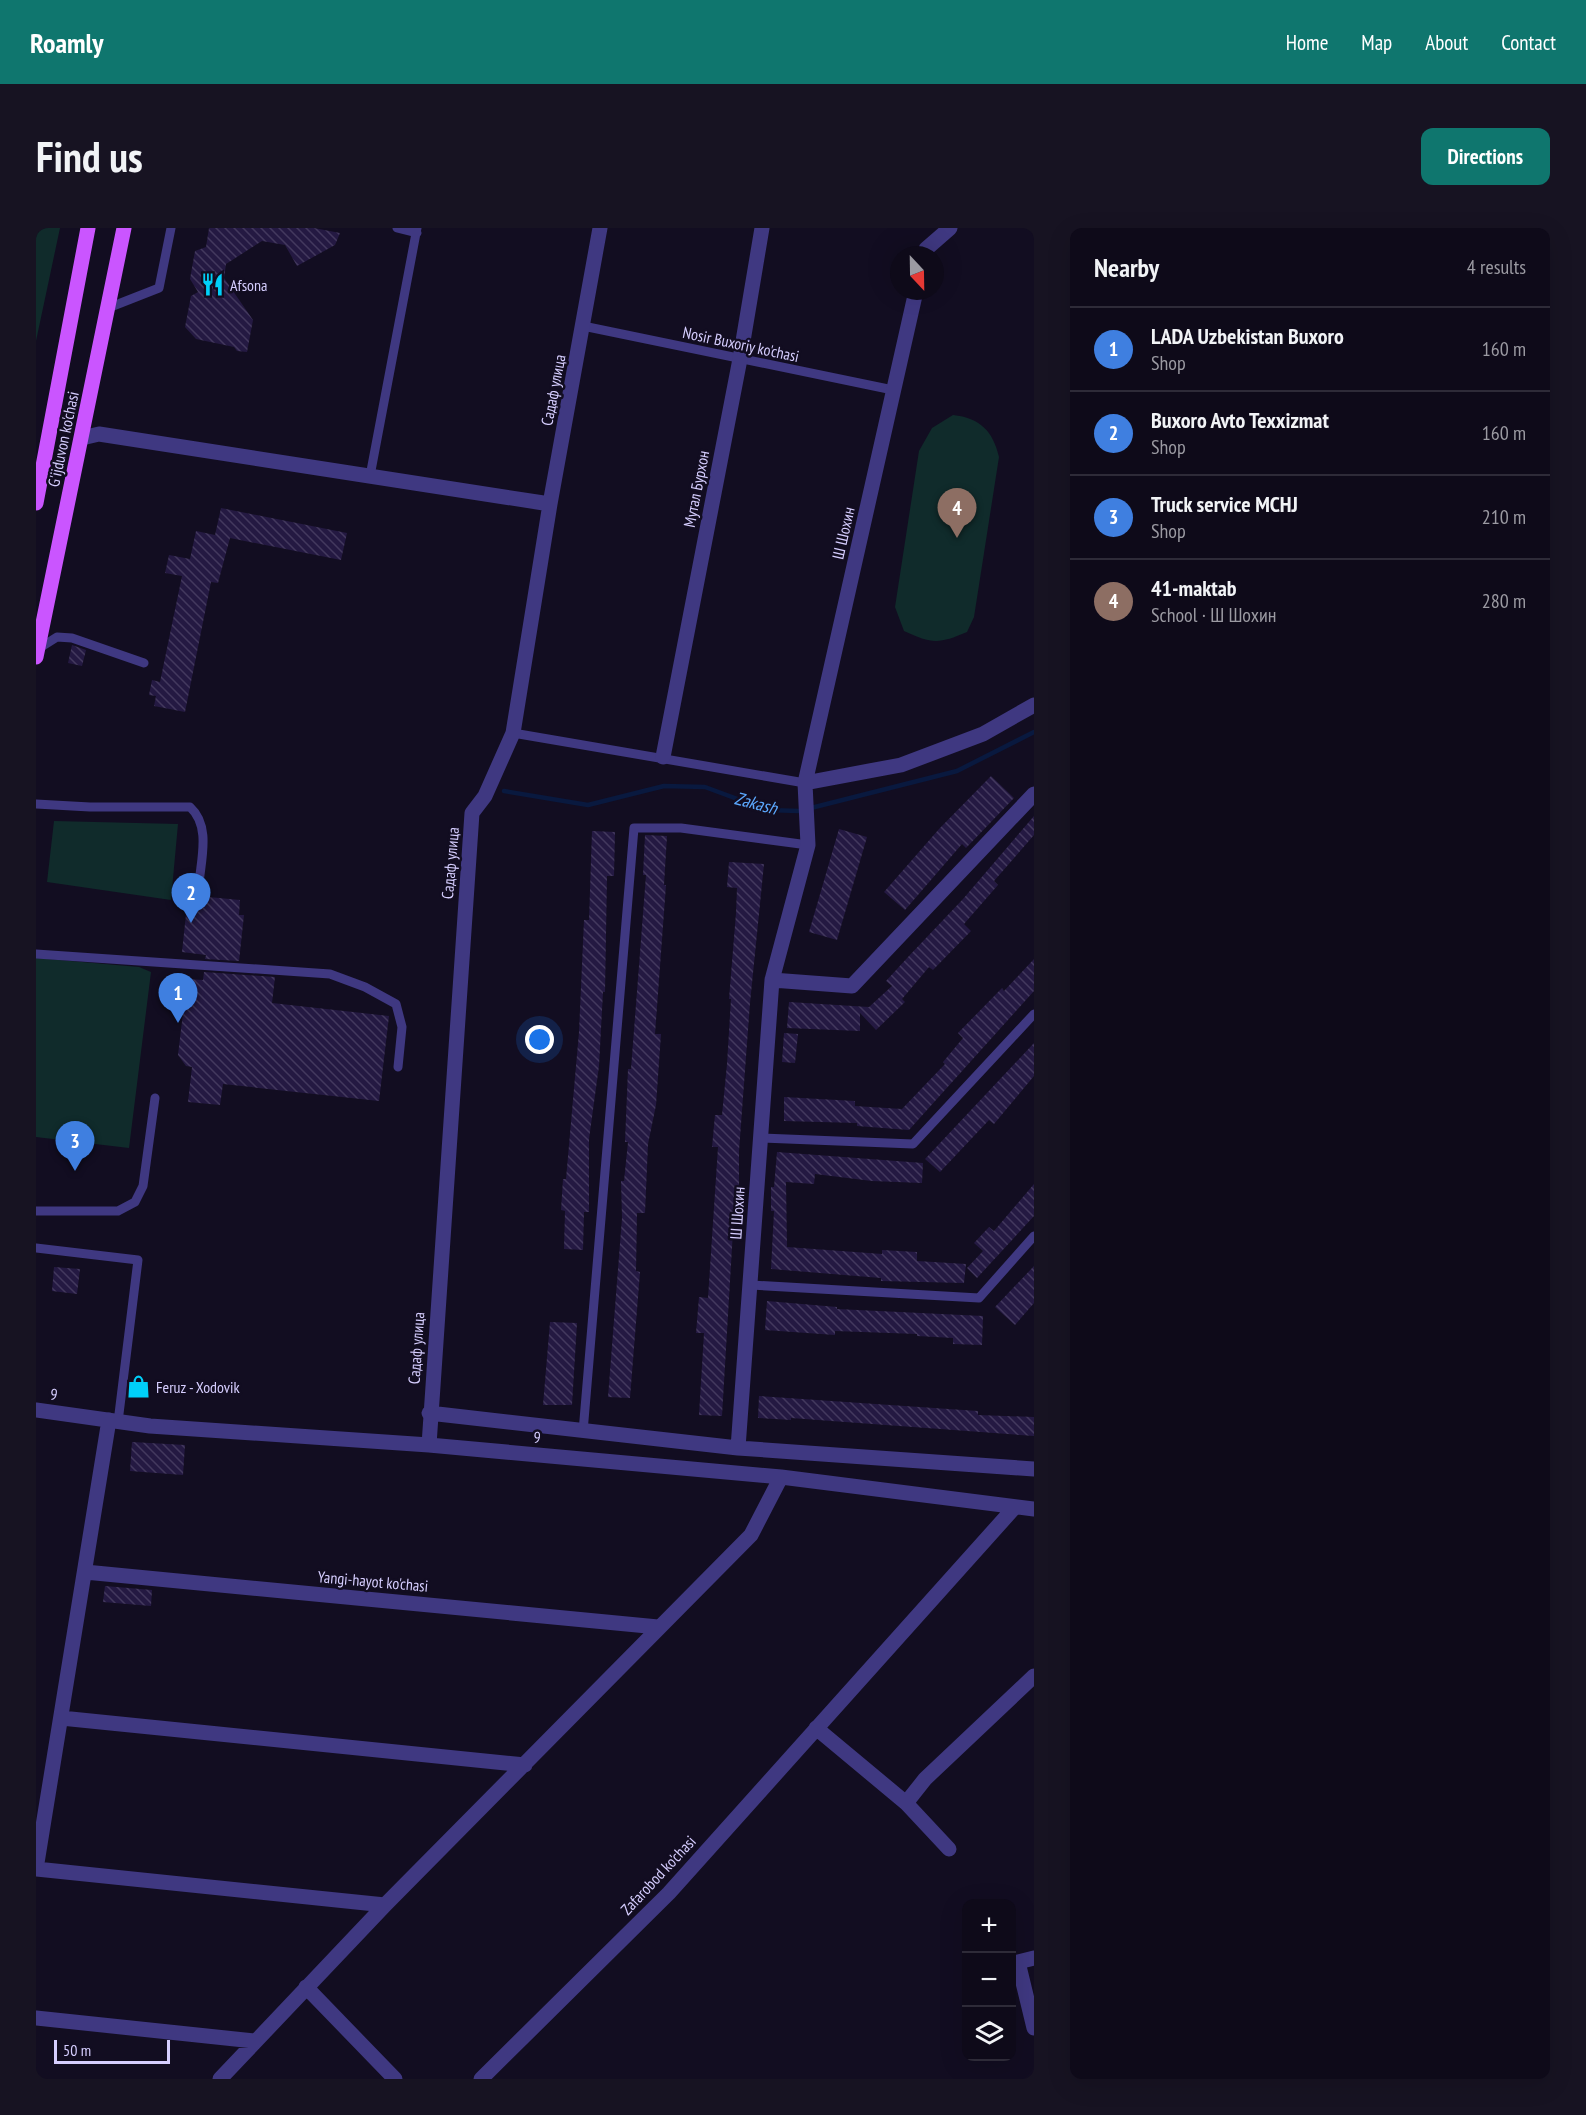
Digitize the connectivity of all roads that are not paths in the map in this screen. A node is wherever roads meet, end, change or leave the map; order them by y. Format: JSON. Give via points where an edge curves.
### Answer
{"nodes":[{"id":1,"x":88,"y":228,"type":"edge"},
{"id":2,"x":124,"y":228,"type":"edge"},
{"id":3,"x":171,"y":228,"type":"edge"},
{"id":4,"x":397,"y":228,"type":"edge"},
{"id":5,"x":600,"y":228,"type":"edge"},
{"id":6,"x":762,"y":228,"type":"edge"},
{"id":7,"x":950,"y":228,"type":"edge"},
{"id":8,"x":417,"y":230,"type":"edge"},
{"id":9,"x":929,"y":246,"type":"edge"},
{"id":10,"x":914,"y":300,"type":"edge"},
{"id":11,"x":108,"y":308,"type":"junction"},
{"id":12,"x":583,"y":326,"type":"junction"},
{"id":13,"x":740,"y":359,"type":"junction"},
{"id":14,"x":893,"y":390,"type":"junction"},
{"id":15,"x":82,"y":438,"type":"junction"},
{"id":16,"x":370,"y":476,"type":"junction"},
{"id":17,"x":36,"y":503,"type":"edge"},
{"id":18,"x":550,"y":504,"type":"junction"},
{"id":19,"x":44,"y":617,"type":"junction"},
{"id":20,"x":57,"y":636,"type":"junction"},
{"id":21,"x":36,"y":653,"type":"edge"},
{"id":22,"x":144,"y":663,"type":"dead end"},
{"id":23,"x":1034,"y":705,"type":"edge"},
{"id":24,"x":513,"y":734,"type":"junction"},
{"id":25,"x":663,"y":757,"type":"junction"},
{"id":26,"x":805,"y":783,"type":"junction"},
{"id":27,"x":1034,"y":794,"type":"edge"},
{"id":28,"x":36,"y":804,"type":"edge"},
{"id":29,"x":808,"y":845,"type":"junction"},
{"id":30,"x":199,"y":884,"type":"dead end"},
{"id":31,"x":36,"y":954,"type":"edge"},
{"id":32,"x":772,"y":980,"type":"junction"},
{"id":33,"x":1034,"y":1014,"type":"edge"},
{"id":34,"x":398,"y":1068,"type":"dead end"},
{"id":35,"x":155,"y":1098,"type":"dead end"},
{"id":36,"x":760,"y":1138,"type":"junction"},
{"id":37,"x":36,"y":1211,"type":"edge"},
{"id":38,"x":1034,"y":1236,"type":"edge"},
{"id":39,"x":36,"y":1248,"type":"edge"},
{"id":40,"x":751,"y":1285,"type":"junction"},
{"id":41,"x":36,"y":1410,"type":"edge"},
{"id":42,"x":429,"y":1413,"type":"junction"},
{"id":43,"x":114,"y":1421,"type":"junction"},
{"id":44,"x":583,"y":1432,"type":"junction"},
{"id":45,"x":429,"y":1445,"type":"junction"},
{"id":46,"x":738,"y":1448,"type":"junction"},
{"id":47,"x":1034,"y":1469,"type":"edge"},
{"id":48,"x":781,"y":1478,"type":"junction"},
{"id":49,"x":1014,"y":1508,"type":"junction"},
{"id":50,"x":1034,"y":1509,"type":"edge"},
{"id":51,"x":85,"y":1572,"type":"junction"},
{"id":52,"x":658,"y":1627,"type":"junction"},
{"id":53,"x":1034,"y":1676,"type":"edge"},
{"id":54,"x":61,"y":1718,"type":"junction"},
{"id":55,"x":816,"y":1728,"type":"junction"},
{"id":56,"x":525,"y":1765,"type":"junction"},
{"id":57,"x":906,"y":1803,"type":"junction"},
{"id":58,"x":949,"y":1850,"type":"dead end"},
{"id":59,"x":36,"y":1869,"type":"edge"},
{"id":60,"x":385,"y":1905,"type":"junction"},
{"id":61,"x":1034,"y":1958,"type":"edge"},
{"id":62,"x":306,"y":1987,"type":"junction"},
{"id":63,"x":36,"y":2018,"type":"edge"},
{"id":64,"x":1034,"y":2028,"type":"edge"},
{"id":65,"x":254,"y":2041,"type":"junction"},
{"id":66,"x":220,"y":2079,"type":"edge"},
{"id":67,"x":395,"y":2079,"type":"edge"},
{"id":68,"x":481,"y":2079,"type":"edge"}],
"edges":[{"from":1,"to":17,"type":"main road","name":"G'ijduvon ko'chasi"},
{"from":2,"to":11,"type":"main road","name":"G'ijduvon ko'chasi"},
{"from":3,"to":11,"type":"lane","via":[[159,288]]},
{"from":4,"to":8,"type":"lane"},
{"from":5,"to":12,"type":"street","name":"Садаф улица"},
{"from":6,"to":13,"type":"street","name":"Мутал Бурхон"},
{"from":7,"to":9,"type":"street"},
{"from":8,"to":16,"type":"lane"},
{"from":10,"to":14,"type":"street","name":"Ш Шохин"},
{"from":11,"to":15,"type":"main road","name":"G'ijduvon ko'chasi"},
{"from":12,"to":13,"type":"lane","name":"Nosir Buxoriy ko'chasi"},
{"from":12,"to":18,"type":"street","name":"Садаф улица"},
{"from":13,"to":14,"type":"lane","name":"Nosir Buxoriy ko'chasi"},
{"from":13,"to":25,"type":"street","name":"Мутал Бурхон"},
{"from":14,"to":26,"type":"street","name":"Ш Шохин"},
{"from":15,"to":16,"type":"street","via":[[99,434]]},
{"from":15,"to":19,"type":"main road","name":"G'ijduvon ko'chasi"},
{"from":16,"to":18,"type":"street"},
{"from":18,"to":24,"type":"street","name":"Садаф улица"},
{"from":19,"to":20,"type":"lane"},
{"from":19,"to":21,"type":"main road","name":"G'ijduvon ko'chasi"},
{"from":20,"to":21,"type":"lane"},
{"from":20,"to":22,"type":"lane"},
{"from":23,"to":26,"type":"street","via":[[983,734],[901,765]]},
{"from":24,"to":25,"type":"lane"},
{"from":24,"to":42,"type":"street","name":"Садаф улица","via":[[485,796],[472,813]]},
{"from":25,"to":26,"type":"lane"},
{"from":26,"to":29,"type":"street","name":"Ш Шохин"},
{"from":27,"to":32,"type":"street","via":[[852,986]]},
{"from":28,"to":30,"type":"lane","via":[[190,807],[203,826]]},
{"from":29,"to":32,"type":"street","name":"Ш Шохин"},
{"from":29,"to":44,"type":"lane","via":[[681,828],[634,828]]},
{"from":31,"to":34,"type":"lane","via":[[330,974],[396,1004],[402,1027]]},
{"from":32,"to":36,"type":"street","name":"Ш Шохин"},
{"from":33,"to":36,"type":"lane","via":[[913,1144]]},
{"from":35,"to":37,"type":"lane","via":[[143,1186],[135,1202],[118,1211]]},
{"from":36,"to":40,"type":"street","name":"Ш Шохин"},
{"from":38,"to":40,"type":"lane","via":[[979,1298]]},
{"from":39,"to":43,"type":"lane","via":[[138,1260]]},
{"from":40,"to":46,"type":"street","name":"Ш Шохин"},
{"from":41,"to":43,"type":"street","name":"9"},
{"from":42,"to":44,"type":"street"},
{"from":42,"to":45,"type":"street","name":"Садаф улица"},
{"from":43,"to":45,"type":"street","name":"9"},
{"from":43,"to":51,"type":"street"},
{"from":44,"to":46,"type":"street"},
{"from":45,"to":48,"type":"street","name":"9"},
{"from":46,"to":47,"type":"street"},
{"from":48,"to":49,"type":"street","name":"9"},
{"from":48,"to":52,"type":"street","via":[[751,1535]]},
{"from":49,"to":50,"type":"street","name":"9"},
{"from":49,"to":55,"type":"street","name":"Zafarobod ko'chasi"},
{"from":51,"to":52,"type":"street","name":"Yangi-hayot ko'chasi"},
{"from":51,"to":54,"type":"street"},
{"from":52,"to":56,"type":"street"},
{"from":53,"to":57,"type":"street","via":[[925,1779]]},
{"from":54,"to":56,"type":"street"},
{"from":54,"to":59,"type":"street"},
{"from":55,"to":57,"type":"street"},
{"from":55,"to":68,"type":"street","name":"Zafarobod ko'chasi","via":[[669,1893]]},
{"from":56,"to":60,"type":"street"},
{"from":57,"to":58,"type":"street"},
{"from":59,"to":60,"type":"street"},
{"from":60,"to":62,"type":"street"},
{"from":61,"to":64,"type":"street","via":[[1018,1962]]},
{"from":62,"to":65,"type":"street"},
{"from":62,"to":67,"type":"street"},
{"from":63,"to":65,"type":"street"},
{"from":65,"to":66,"type":"street"}]}
